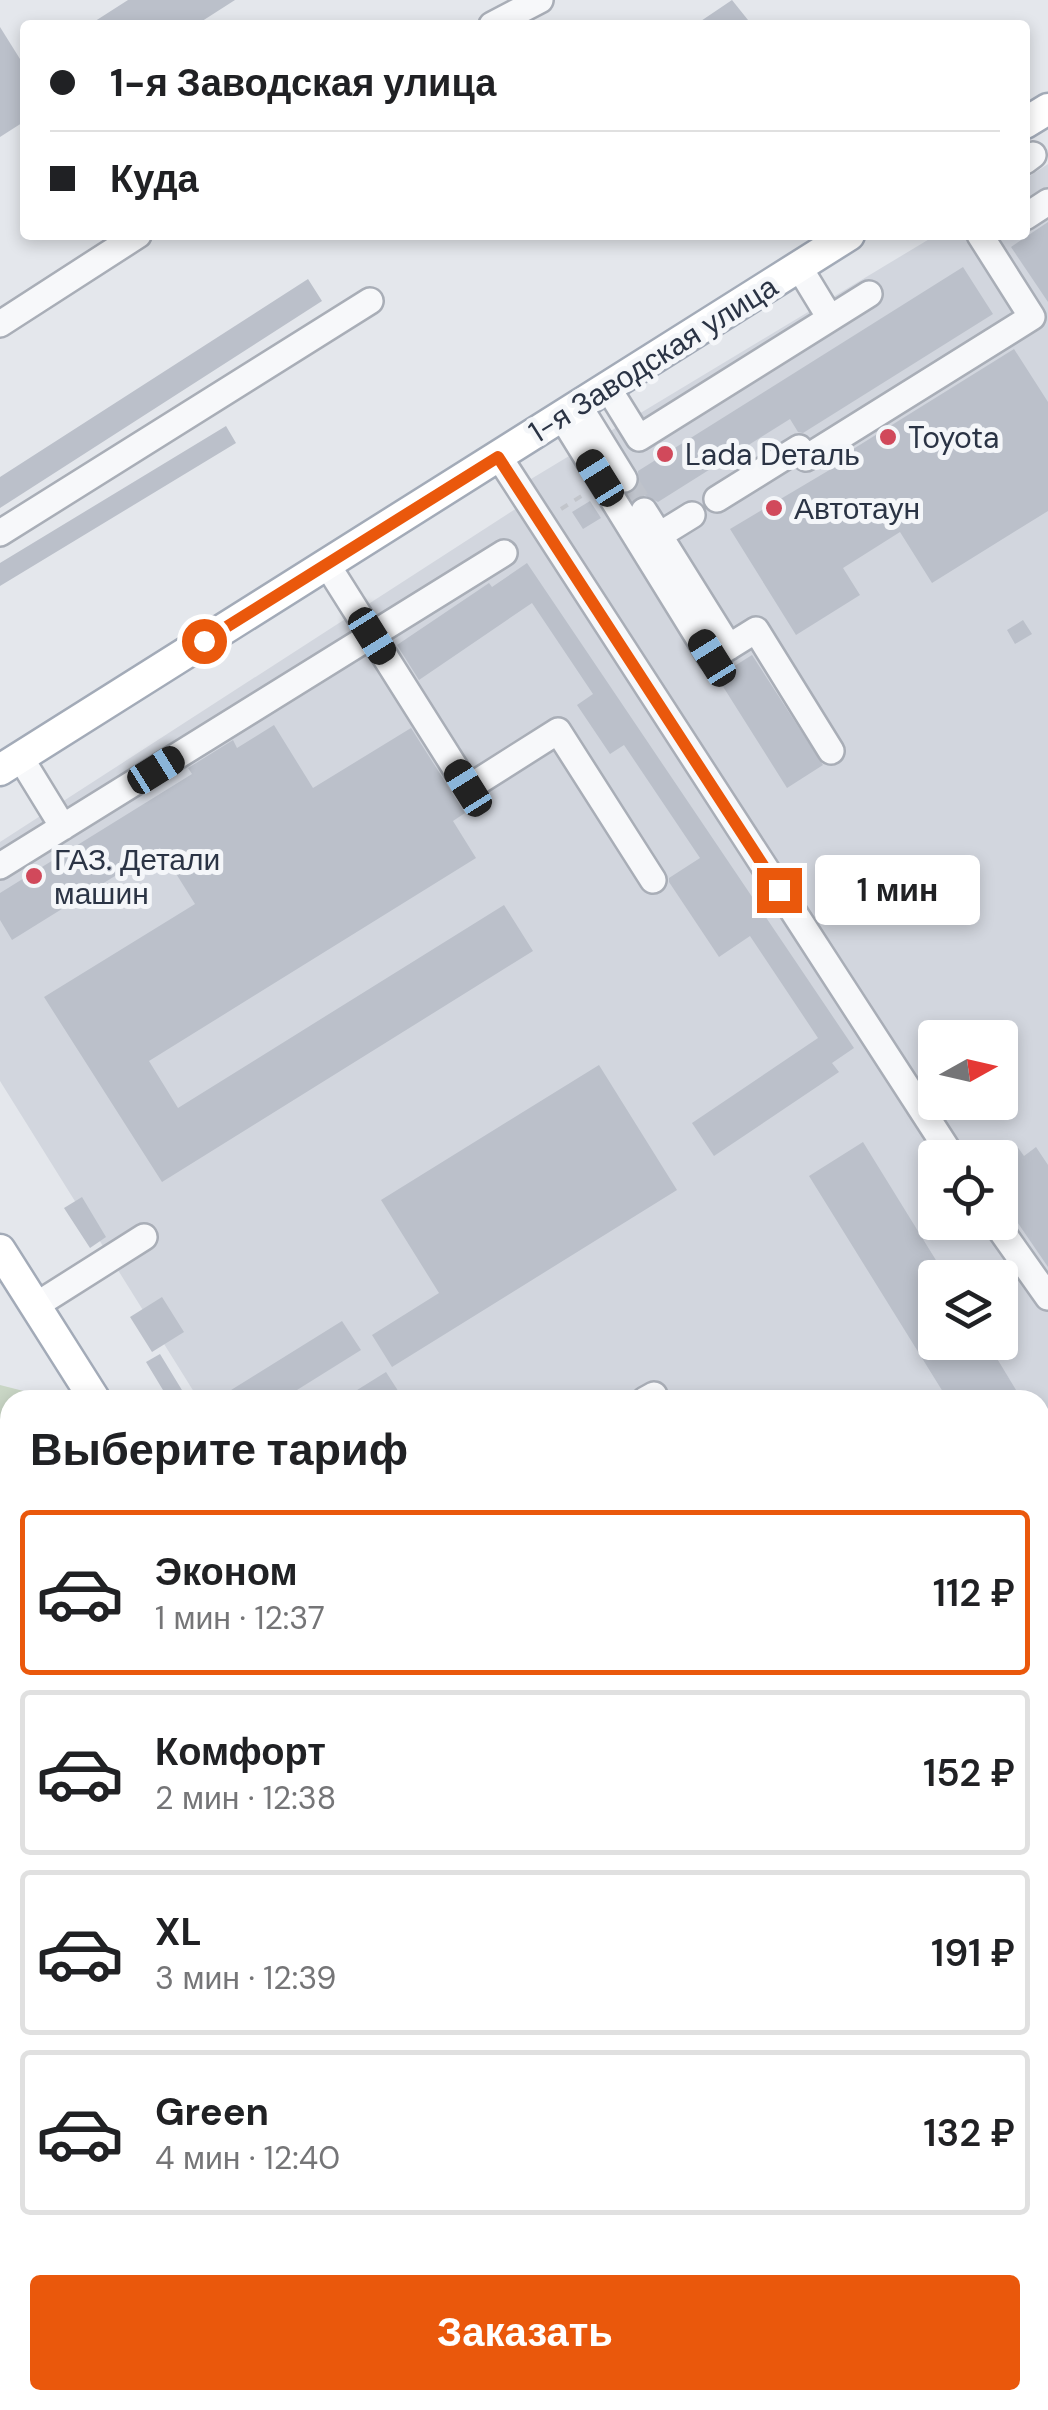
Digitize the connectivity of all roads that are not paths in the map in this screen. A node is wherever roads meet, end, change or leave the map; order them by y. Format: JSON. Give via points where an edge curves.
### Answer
{"nodes":[{"id":1,"x":540,"y":0,"type":"edge"},
{"id":2,"x":502,"y":20,"type":"edge"},
{"id":3,"x":130,"y":240,"type":"edge"},
{"id":4,"x":841,"y":240,"type":"edge"},
{"id":5,"x":989,"y":240,"type":"edge"},
{"id":6,"x":798,"y":267,"type":"junction"},
{"id":7,"x":869,"y":294,"type":"dead end"},
{"id":8,"x":370,"y":301,"type":"dead end"},
{"id":9,"x":3,"y":315,"type":"edge"},
{"id":10,"x":830,"y":318,"type":"junction"},
{"id":11,"x":608,"y":388,"type":"junction"},
{"id":12,"x":570,"y":412,"type":"junction"},
{"id":13,"x":639,"y":438,"type":"junction"},
{"id":14,"x":498,"y":457,"type":"junction"},
{"id":15,"x":600,"y":484,"type":"junction"},
{"id":16,"x":717,"y":499,"type":"dead end"},
{"id":17,"x":644,"y":511,"type":"tunnel mouth"},
{"id":18,"x":692,"y":515,"type":"dead end"},
{"id":19,"x":0,"y":533,"type":"edge"},
{"id":20,"x":651,"y":541,"type":"junction"},
{"id":21,"x":504,"y":553,"type":"dead end"},
{"id":22,"x":326,"y":563,"type":"junction"},
{"id":23,"x":372,"y":636,"type":"junction"},
{"id":24,"x":832,"y":751,"type":"dead end"},
{"id":25,"x":10,"y":764,"type":"edge"},
{"id":26,"x":63,"y":827,"type":"junction"},
{"id":27,"x":0,"y":866,"type":"edge"},
{"id":28,"x":653,"y":880,"type":"dead end"},
{"id":29,"x":940,"y":1140,"type":"edge"},
{"id":30,"x":144,"y":1237,"type":"dead end"},
{"id":31,"x":1008,"y":1240,"type":"edge"},
{"id":32,"x":0,"y":1250,"type":"edge"},
{"id":33,"x":1048,"y":1297,"type":"edge"},
{"id":34,"x":35,"y":1306,"type":"junction"},
{"id":35,"x":89,"y":1390,"type":"edge"}],
"edges":[{"from":1,"to":2,"type":"street"},
{"from":3,"to":9,"type":"street"},
{"from":4,"to":6,"type":"main road","name":"1-я Заводская улица"},
{"from":5,"to":16,"type":"street","via":[[1032,317],[806,458],[800,448]]},
{"from":6,"to":10,"type":"street"},
{"from":6,"to":11,"type":"main road","name":"1-я Заводская улица"},
{"from":7,"to":10,"type":"street"},
{"from":8,"to":19,"type":"street"},
{"from":10,"to":13,"type":"street"},
{"from":11,"to":12,"type":"main road","name":"1-я Заводская улица"},
{"from":11,"to":13,"type":"street"},
{"from":12,"to":14,"type":"main road","name":"1-я Заводская улица"},
{"from":12,"to":15,"type":"street"},
{"from":13,"to":15,"type":"street","via":[[646,449]]},
{"from":14,"to":22,"type":"main road","name":"1-я Заводская улица"},
{"from":14,"to":29,"type":"street"},
{"from":15,"to":20,"type":"street"},
{"from":17,"to":20,"type":"street"},
{"from":18,"to":20,"type":"street"},
{"from":20,"to":24,"type":"street","via":[[729,647],[756,630]]},
{"from":21,"to":23,"type":"street"},
{"from":22,"to":23,"type":"street"},
{"from":22,"to":25,"type":"main road","name":"1-я Заводская улица"},
{"from":23,"to":26,"type":"street"},
{"from":23,"to":28,"type":"street","via":[[468,788],[558,731]]},
{"from":25,"to":26,"type":"street"},
{"from":26,"to":27,"type":"street"},
{"from":30,"to":34,"type":"street"},
{"from":31,"to":33,"type":"street"},
{"from":32,"to":34,"type":"main road"},
{"from":34,"to":35,"type":"main road"}]}
